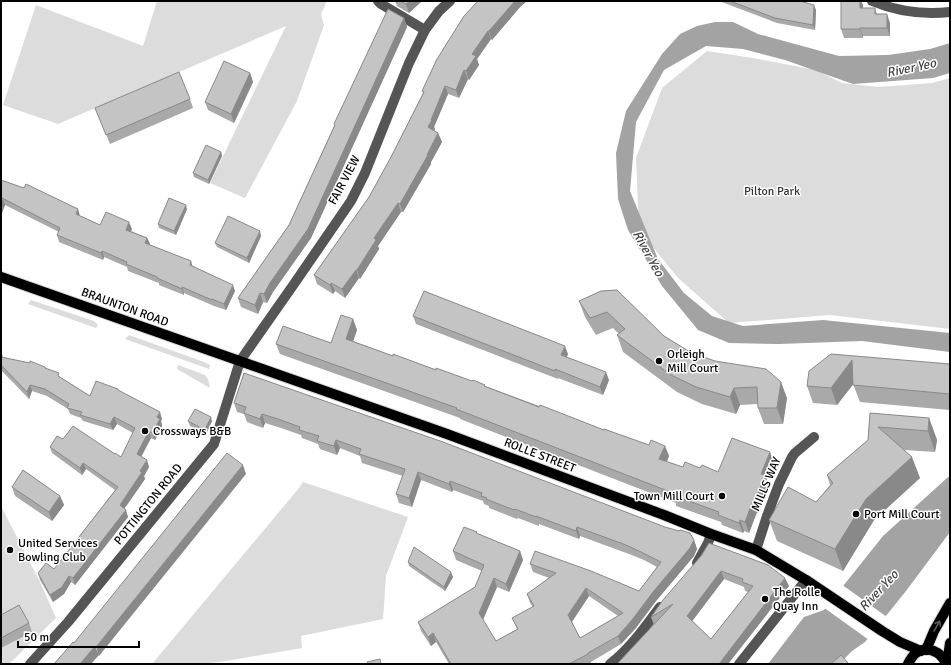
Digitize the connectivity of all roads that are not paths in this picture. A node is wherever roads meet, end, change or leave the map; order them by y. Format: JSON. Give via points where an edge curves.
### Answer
{"nodes":[{"id":1,"x":378,"y":1,"type":"edge"},
{"id":2,"x":450,"y":1,"type":"edge"},
{"id":3,"x":872,"y":1,"type":"edge"},
{"id":4,"x":950,"y":12,"type":"edge"},
{"id":5,"x":425,"y":30,"type":"junction"},
{"id":6,"x":1,"y":277,"type":"edge"},
{"id":7,"x":240,"y":361,"type":"junction"},
{"id":8,"x":814,"y":437,"type":"dead end"},
{"id":9,"x":711,"y":534,"type":"junction"},
{"id":10,"x":756,"y":550,"type":"junction"},
{"id":11,"x":690,"y":572,"type":"edge"},
{"id":12,"x":806,"y":580,"type":"junction"},
{"id":13,"x":666,"y":600,"type":"edge"},
{"id":14,"x":950,"y":603,"type":"edge"},
{"id":15,"x":900,"y":642,"type":"junction"},
{"id":16,"x":950,"y":643,"type":"edge"},
{"id":17,"x":923,"y":650,"type":"junction"},
{"id":18,"x":30,"y":664,"type":"edge"},
{"id":19,"x":610,"y":664,"type":"edge"},
{"id":20,"x":739,"y":664,"type":"edge"},
{"id":21,"x":908,"y":664,"type":"edge"},
{"id":22,"x":946,"y":664,"type":"edge"}],
"edges":[{"from":1,"to":5,"type":"street"},
{"from":2,"to":5,"type":"street","name":"FAIR VIEW"},
{"from":3,"to":4,"type":"street","via":[[908,12]]},
{"from":5,"to":7,"type":"street","name":"FAIR VIEW","via":[[365,173],[350,200]]},
{"from":6,"to":7,"type":"main road","name":"BRAUNTON ROAD"},
{"from":7,"to":9,"type":"main road","name":"ROLLE STREET","via":[[447,434]]},
{"from":7,"to":18,"type":"street","name":"POTTINGTON ROAD","via":[[214,444],[68,622]]},
{"from":8,"to":10,"type":"street","name":"MILLS WAY","via":[[792,457],[779,484]]},
{"from":9,"to":10,"type":"main road","name":"ROLLE STREET"},
{"from":9,"to":11,"type":"street","via":[[699,560]]},
{"from":10,"to":12,"type":"main road","name":"ROLLE STREET"},
{"from":12,"to":15,"type":"main road","name":"ROLLE STREET"},
{"from":12,"to":20,"type":"street"},
{"from":13,"to":19,"type":"street","via":[[640,633]]},
{"from":17,"to":14,"type":"main road","one_way":true},
{"from":15,"to":17,"type":"main road","name":"ROLLE STREET"},
{"from":15,"to":21,"type":"main road"},
{"from":16,"to":22,"type":"main road"},
{"from":17,"to":21,"type":"main road","via":[[916,652]]},
{"from":17,"to":22,"type":"main road","name":"ROLLE STREET","via":[[937,652]]}]}
